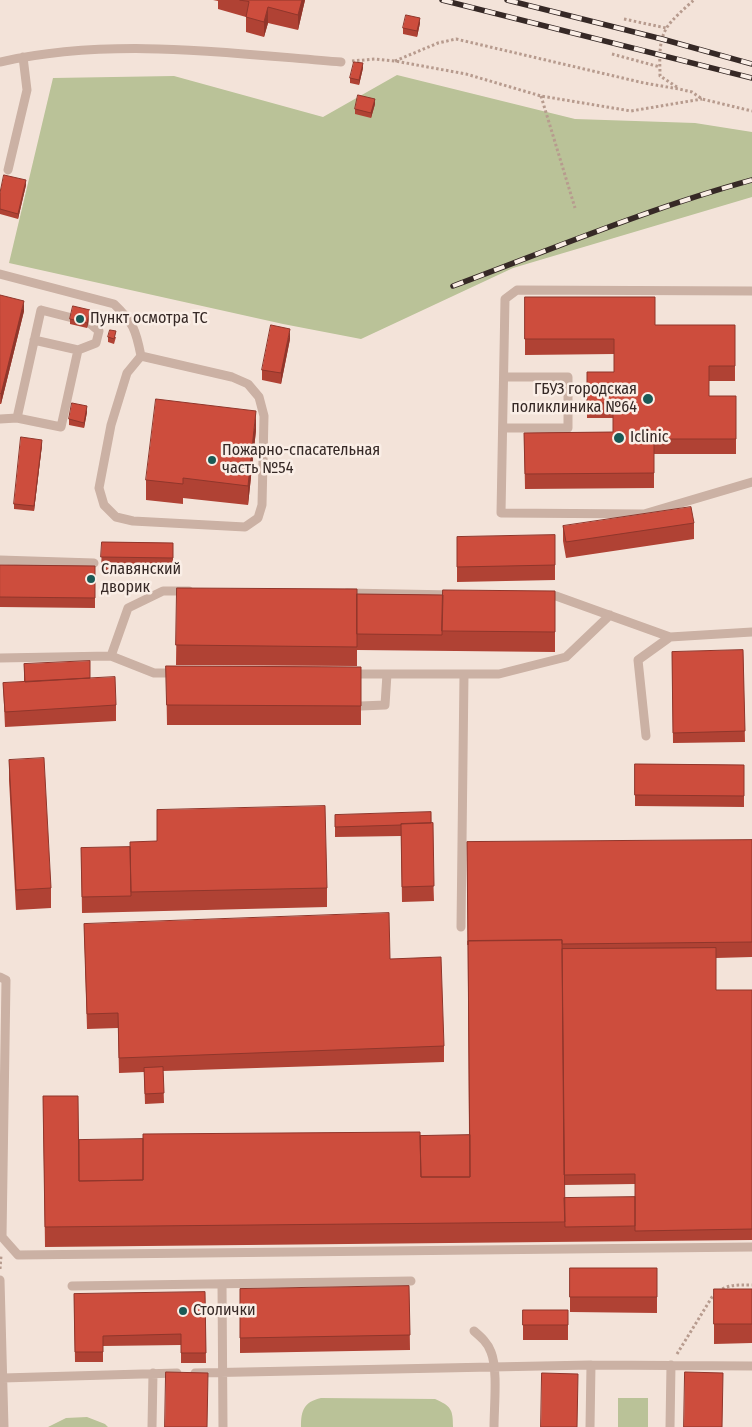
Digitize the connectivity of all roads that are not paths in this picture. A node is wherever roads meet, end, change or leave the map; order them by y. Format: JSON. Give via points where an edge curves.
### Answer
{"nodes":[{"id":1,"x":23,"y":57,"type":"junction"},
{"id":2,"x":0,"y":62,"type":"edge"},
{"id":3,"x":342,"y":62,"type":"road end"},
{"id":4,"x":8,"y":170,"type":"dead end"},
{"id":5,"x":0,"y":274,"type":"edge"},
{"id":6,"x":752,"y":291,"type":"edge"},
{"id":7,"x":34,"y":340,"type":"junction"},
{"id":8,"x":78,"y":350,"type":"junction"},
{"id":9,"x":140,"y":356,"type":"junction"},
{"id":10,"x":504,"y":377,"type":"junction"},
{"id":11,"x":17,"y":418,"type":"junction"},
{"id":12,"x":0,"y":419,"type":"edge"},
{"id":13,"x":503,"y":428,"type":"junction"},
{"id":14,"x":752,"y":482,"type":"edge"},
{"id":15,"x":0,"y":560,"type":"edge"},
{"id":16,"x":94,"y":563,"type":"dead end"},
{"id":17,"x":202,"y":591,"type":"edge"},
{"id":18,"x":340,"y":593,"type":"edge"},
{"id":19,"x":467,"y":595,"type":"edge"},
{"id":20,"x":536,"y":596,"type":"edge"},
{"id":21,"x":610,"y":615,"type":"junction"},
{"id":22,"x":752,"y":632,"type":"edge"},
{"id":23,"x":670,"y":637,"type":"junction"},
{"id":24,"x":111,"y":656,"type":"junction"},
{"id":25,"x":0,"y":658,"type":"edge"},
{"id":26,"x":183,"y":673,"type":"edge"},
{"id":27,"x":338,"y":674,"type":"edge"},
{"id":28,"x":387,"y":674,"type":"junction"},
{"id":29,"x":464,"y":674,"type":"junction"},
{"id":30,"x":361,"y":706,"type":"edge"},
{"id":31,"x":646,"y":736,"type":"dead end"},
{"id":32,"x":461,"y":927,"type":"dead end"},
{"id":33,"x":0,"y":977,"type":"edge"},
{"id":34,"x":752,"y":1247,"type":"edge"},
{"id":35,"x":0,"y":1280,"type":"edge"},
{"id":36,"x":411,"y":1281,"type":"dead end"},
{"id":37,"x":222,"y":1284,"type":"junction"},
{"id":38,"x":72,"y":1286,"type":"dead end"},
{"id":39,"x":474,"y":1331,"type":"dead end"},
{"id":40,"x":591,"y":1365,"type":"junction"},
{"id":41,"x":671,"y":1365,"type":"junction"},
{"id":42,"x":752,"y":1366,"type":"edge"},
{"id":43,"x":494,"y":1367,"type":"junction"},
{"id":44,"x":223,"y":1372,"type":"junction"},
{"id":45,"x":153,"y":1374,"type":"junction"},
{"id":46,"x":3,"y":1378,"type":"junction"},
{"id":47,"x":4,"y":1427,"type":"edge"},
{"id":48,"x":152,"y":1427,"type":"edge"},
{"id":49,"x":223,"y":1427,"type":"edge"},
{"id":50,"x":494,"y":1427,"type":"edge"},
{"id":51,"x":590,"y":1427,"type":"edge"},
{"id":52,"x":670,"y":1427,"type":"edge"}],
"edges":[{"from":1,"to":2,"type":"lane"},
{"from":1,"to":3,"type":"lane","via":[[112,49],[176,49]]},
{"from":1,"to":4,"type":"lane","via":[[27,90]]},
{"from":5,"to":9,"type":"lane","via":[[114,304],[128,317],[137,334]]},
{"from":6,"to":10,"type":"lane","via":[[517,290],[505,299]]},
{"from":7,"to":8,"type":"lane"},
{"from":7,"to":8,"type":"lane","via":[[41,310],[88,322],[99,331],[96,343]]},
{"from":7,"to":11,"type":"lane"},
{"from":8,"to":11,"type":"lane","via":[[61,427]]},
{"from":9,"to":9,"type":"lane","via":[[127,373],[111,426],[99,488],[104,505],[116,517],[133,521],[245,527],[258,518],[262,505],[264,416],[259,397],[248,384],[232,377]]},
{"from":10,"to":13,"type":"lane"},
{"from":10,"to":13,"type":"lane","via":[[568,377],[568,428]]},
{"from":11,"to":12,"type":"lane"},
{"from":13,"to":14,"type":"lane","via":[[501,513],[644,514]]},
{"from":15,"to":16,"type":"lane"},
{"from":17,"to":24,"type":"lane","via":[[162,591],[128,608]]},
{"from":18,"to":19,"type":"lane"},
{"from":20,"to":21,"type":"lane","via":[[556,596]]},
{"from":21,"to":23,"type":"lane"},
{"from":21,"to":29,"type":"lane","via":[[566,657],[499,674]]},
{"from":22,"to":23,"type":"lane"},
{"from":23,"to":31,"type":"lane","via":[[638,660]]},
{"from":24,"to":25,"type":"lane"},
{"from":24,"to":26,"type":"lane","via":[[154,673]]},
{"from":27,"to":28,"type":"lane"},
{"from":28,"to":29,"type":"lane"},
{"from":28,"to":30,"type":"lane","via":[[385,705]]},
{"from":29,"to":32,"type":"lane"},
{"from":33,"to":34,"type":"lane","via":[[6,980],[2,1237],[18,1255]]},
{"from":35,"to":46,"type":"lane"},
{"from":36,"to":37,"type":"lane"},
{"from":37,"to":38,"type":"lane"},
{"from":37,"to":44,"type":"lane"},
{"from":39,"to":43,"type":"lane","via":[[483,1338],[491,1352]]},
{"from":40,"to":41,"type":"lane"},
{"from":40,"to":43,"type":"lane"},
{"from":40,"to":51,"type":"lane"},
{"from":41,"to":42,"type":"lane"},
{"from":41,"to":52,"type":"lane"},
{"from":43,"to":44,"type":"lane"},
{"from":43,"to":50,"type":"lane"},
{"from":44,"to":45,"type":"lane"},
{"from":44,"to":49,"type":"lane"},
{"from":45,"to":46,"type":"lane"},
{"from":45,"to":48,"type":"lane"},
{"from":46,"to":47,"type":"lane"}]}
